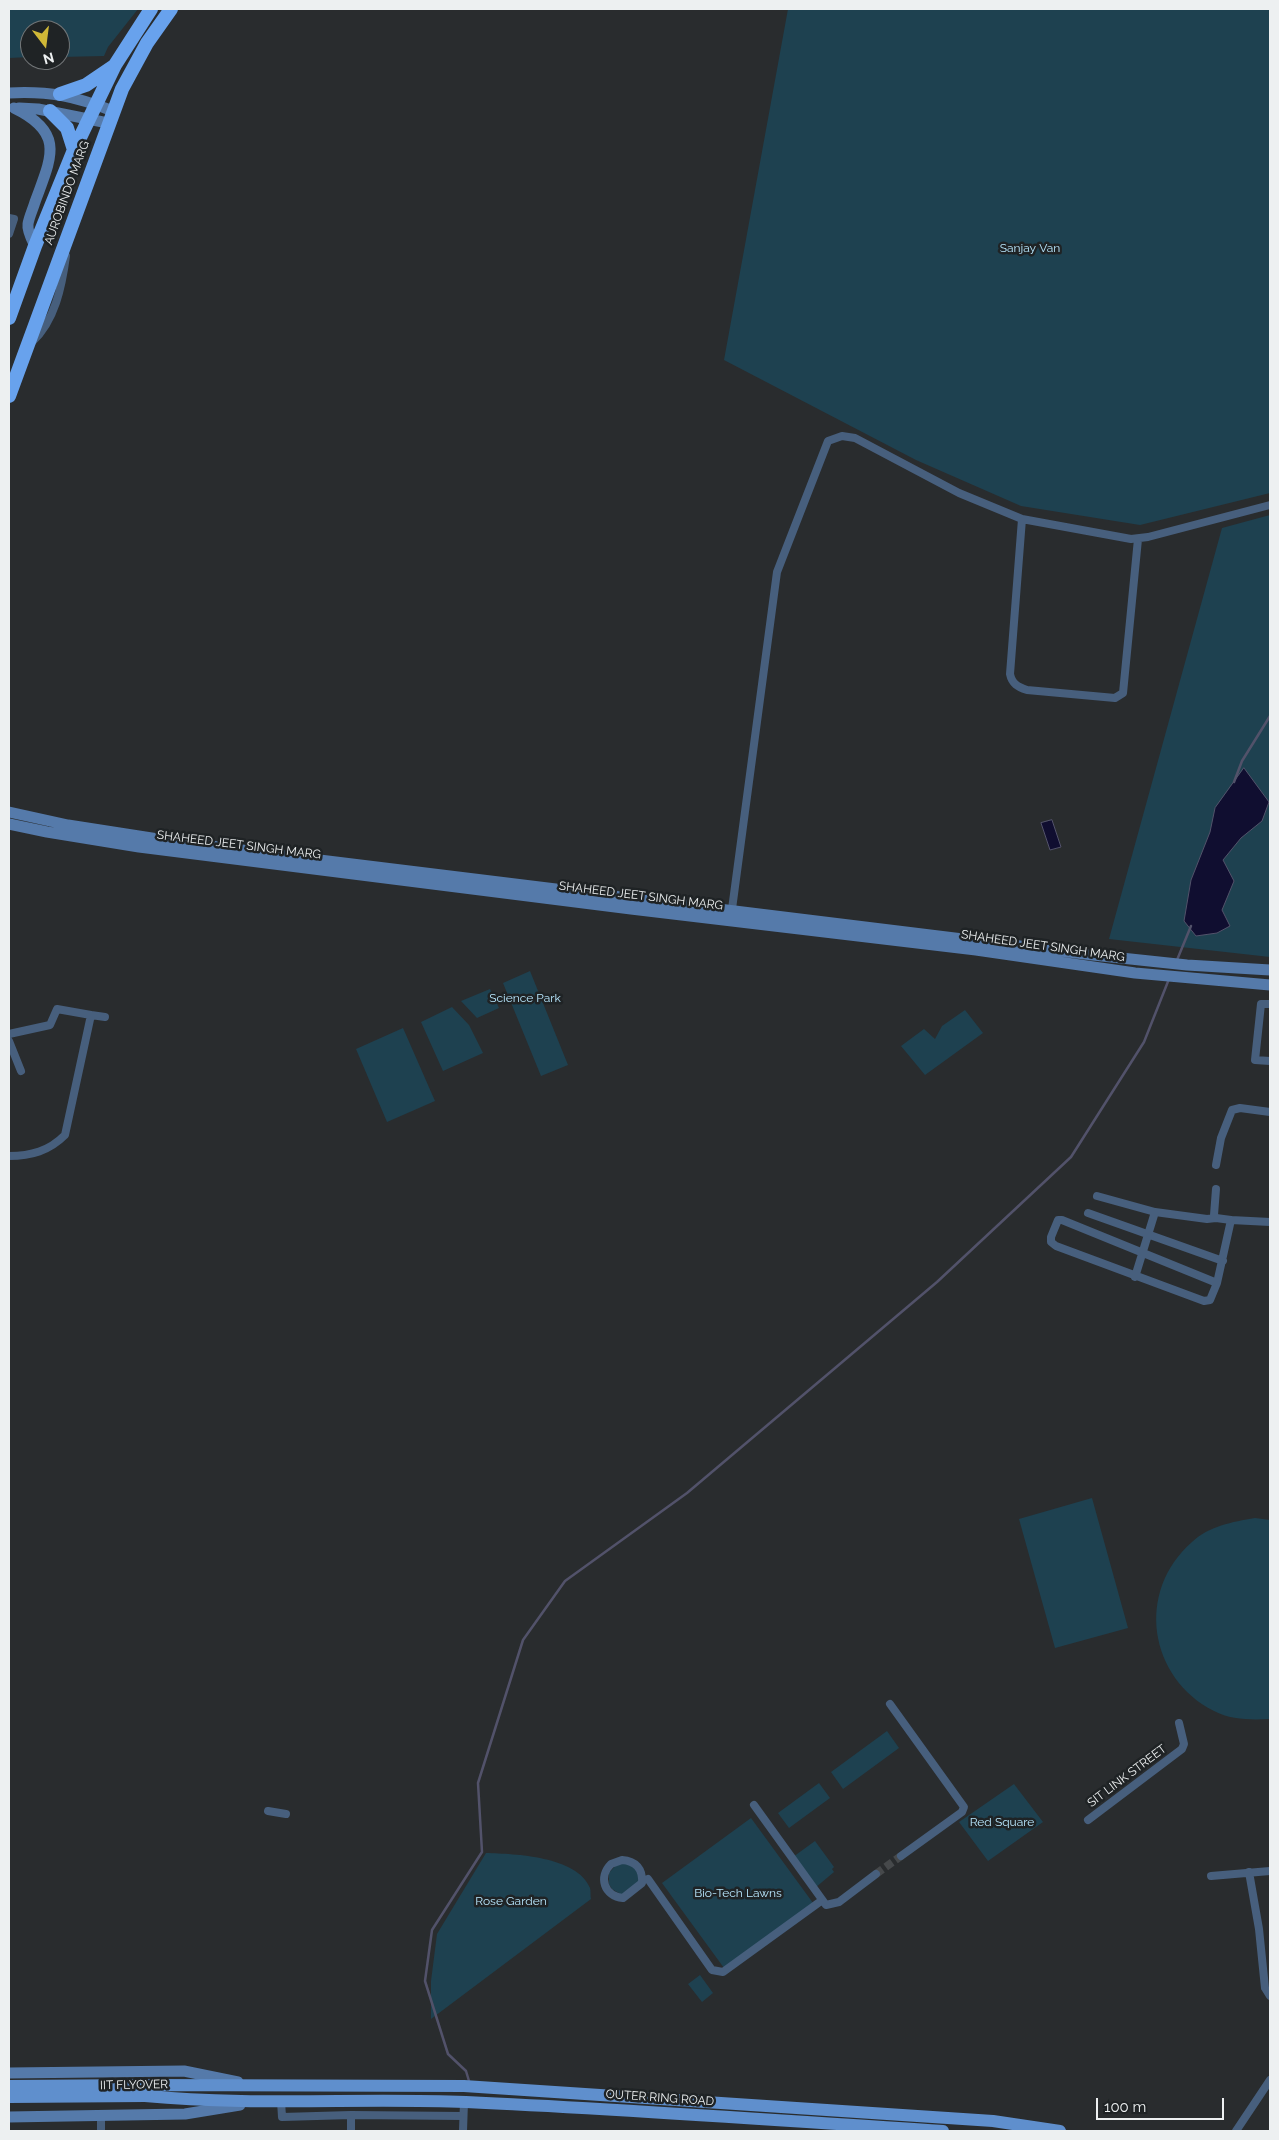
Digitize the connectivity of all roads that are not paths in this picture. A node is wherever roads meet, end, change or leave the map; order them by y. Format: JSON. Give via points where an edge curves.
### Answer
{"nodes":[{"id":1,"x":150,"y":9,"type":"edge"},
{"id":2,"x":171,"y":9,"type":"edge"},
{"id":3,"x":115,"y":65,"type":"junction"},
{"id":4,"x":9,"y":93,"type":"edge"},
{"id":5,"x":60,"y":94,"type":"junction"},
{"id":6,"x":97,"y":105,"type":"junction"},
{"id":7,"x":11,"y":108,"type":"edge"},
{"id":8,"x":50,"y":111,"type":"junction"},
{"id":9,"x":110,"y":117,"type":"junction"},
{"id":10,"x":89,"y":118,"type":"junction"},
{"id":11,"x":74,"y":150,"type":"junction"},
{"id":12,"x":9,"y":218,"type":"edge"},
{"id":13,"x":9,"y":234,"type":"edge"},
{"id":14,"x":35,"y":246,"type":"junction"},
{"id":15,"x":9,"y":318,"type":"edge"},
{"id":16,"x":9,"y":396,"type":"edge"},
{"id":17,"x":1270,"y":505,"type":"edge"},
{"id":18,"x":1022,"y":519,"type":"junction"},
{"id":19,"x":1138,"y":539,"type":"junction"},
{"id":20,"x":9,"y":815,"type":"edge"},
{"id":21,"x":731,"y":915,"type":"junction"},
{"id":22,"x":1270,"y":970,"type":"edge"},
{"id":23,"x":1270,"y":984,"type":"edge"},
{"id":24,"x":1270,"y":1004,"type":"edge"},
{"id":25,"x":91,"y":1015,"type":"junction"},
{"id":26,"x":105,"y":1017,"type":"dead end"},
{"id":27,"x":9,"y":1034,"type":"edge"},
{"id":28,"x":9,"y":1041,"type":"edge"},
{"id":29,"x":1270,"y":1061,"type":"edge"},
{"id":30,"x":21,"y":1071,"type":"dead end"},
{"id":31,"x":1270,"y":1112,"type":"edge"},
{"id":32,"x":9,"y":1156,"type":"edge"},
{"id":33,"x":1216,"y":1165,"type":"dead end"},
{"id":34,"x":1216,"y":1189,"type":"dead end"},
{"id":35,"x":1097,"y":1196,"type":"dead end"},
{"id":36,"x":1155,"y":1212,"type":"junction"},
{"id":37,"x":1088,"y":1213,"type":"dead end"},
{"id":38,"x":1216,"y":1218,"type":"junction"},
{"id":39,"x":1231,"y":1220,"type":"junction"},
{"id":40,"x":1270,"y":1222,"type":"edge"},
{"id":41,"x":1148,"y":1234,"type":"junction"},
{"id":42,"x":1142,"y":1253,"type":"junction"},
{"id":43,"x":1222,"y":1261,"type":"junction"},
{"id":44,"x":1135,"y":1276,"type":"junction"},
{"id":45,"x":1217,"y":1283,"type":"junction"},
{"id":46,"x":890,"y":1704,"type":"dead end"},
{"id":47,"x":1179,"y":1722,"type":"dead end"},
{"id":48,"x":754,"y":1805,"type":"dead end"},
{"id":49,"x":268,"y":1811,"type":"dead end"},
{"id":50,"x":286,"y":1814,"type":"dead end"},
{"id":51,"x":1088,"y":1820,"type":"dead end"},
{"id":52,"x":901,"y":1856,"type":"tunnel mouth"},
{"id":53,"x":1270,"y":1871,"type":"edge"},
{"id":54,"x":1249,"y":1872,"type":"junction"},
{"id":55,"x":876,"y":1874,"type":"tunnel mouth"},
{"id":56,"x":1211,"y":1876,"type":"dead end"},
{"id":57,"x":648,"y":1879,"type":"dead end"},
{"id":58,"x":638,"y":1887,"type":"joint"},
{"id":59,"x":822,"y":1901,"type":"junction"},
{"id":60,"x":1270,"y":1996,"type":"edge"},
{"id":61,"x":9,"y":2073,"type":"edge"},
{"id":62,"x":1270,"y":2080,"type":"edge"},
{"id":63,"x":258,"y":2085,"type":"junction"},
{"id":64,"x":9,"y":2086,"type":"edge"},
{"id":65,"x":147,"y":2090,"type":"junction"},
{"id":66,"x":9,"y":2097,"type":"edge"},
{"id":67,"x":281,"y":2101,"type":"junction"},
{"id":68,"x":256,"y":2102,"type":"junction"},
{"id":69,"x":406,"y":2102,"type":"junction"},
{"id":70,"x":464,"y":2102,"type":"junction"},
{"id":71,"x":351,"y":2114,"type":"junction"},
{"id":72,"x":101,"y":2115,"type":"junction"},
{"id":73,"x":405,"y":2115,"type":"junction"},
{"id":74,"x":463,"y":2116,"type":"junction"},
{"id":75,"x":9,"y":2117,"type":"edge"},
{"id":76,"x":101,"y":2131,"type":"edge"},
{"id":77,"x":351,"y":2131,"type":"edge"},
{"id":78,"x":463,"y":2131,"type":"edge"},
{"id":79,"x":943,"y":2131,"type":"edge"},
{"id":80,"x":1060,"y":2131,"type":"edge"},
{"id":81,"x":1236,"y":2131,"type":"edge"}],
"edges":[{"from":1,"to":3,"type":"highway","name":"AUROBINDO MARG"},
{"from":2,"to":9,"type":"highway","name":"AUROBINDO MARG","via":[[147,43]]},
{"from":3,"to":5,"type":"highway","via":[[86,84]]},
{"from":3,"to":6,"type":"highway","name":"AUROBINDO MARG"},
{"from":4,"to":5,"type":"main road"},
{"from":5,"to":6,"type":"main road"},
{"from":6,"to":9,"type":"main road"},
{"from":6,"to":10,"type":"highway","name":"AUROBINDO MARG"},
{"from":7,"to":8,"type":"main road"},
{"from":7,"to":14,"type":"main road","via":[[38,122],[50,143],[49,161],[28,223]]},
{"from":8,"to":10,"type":"main road"},
{"from":8,"to":11,"type":"highway","via":[[67,128]]},
{"from":9,"to":10,"type":"main road"},
{"from":9,"to":16,"type":"highway","name":"AUROBINDO MARG"},
{"from":10,"to":11,"type":"highway","name":"AUROBINDO MARG"},
{"from":11,"to":14,"type":"highway","name":"AUROBINDO MARG"},
{"from":12,"to":13,"type":"street","via":[[14,219]]},
{"from":14,"to":15,"type":"highway","name":"AUROBINDO MARG"},
{"from":17,"to":19,"type":"street"},
{"from":18,"to":19,"type":"street"},
{"from":18,"to":19,"type":"street","via":[[1010,674],[1018,687],[1027,690],[1114,698],[1123,693]]},
{"from":18,"to":21,"type":"street","via":[[959,493],[855,438],[842,436],[828,441],[777,572]]},
{"from":20,"to":21,"type":"main road","name":"SHAHEED JEET SINGH MARG"},
{"from":21,"to":22,"type":"main road","name":"SHAHEED JEET SINGH MARG","via":[[1176,964]]},
{"from":21,"to":23,"type":"main road","name":"SHAHEED JEET SINGH MARG","via":[[1171,976]]},
{"from":24,"to":29,"type":"street","via":[[1260,1004],[1255,1060]]},
{"from":25,"to":26,"type":"street"},
{"from":25,"to":27,"type":"street","via":[[57,1009],[50,1024]]},
{"from":25,"to":32,"type":"street","via":[[66,1135],[40,1152]]},
{"from":28,"to":30,"type":"street"},
{"from":31,"to":33,"type":"street","via":[[1232,1110],[1221,1138]]},
{"from":34,"to":38,"type":"street"},
{"from":35,"to":36,"type":"street"},
{"from":36,"to":38,"type":"street"},
{"from":36,"to":41,"type":"street"},
{"from":37,"to":41,"type":"street"},
{"from":38,"to":39,"type":"street"},
{"from":39,"to":40,"type":"street"},
{"from":39,"to":43,"type":"street"},
{"from":41,"to":42,"type":"street"},
{"from":41,"to":43,"type":"street"},
{"from":42,"to":44,"type":"street"},
{"from":42,"to":44,"type":"street","via":[[1062,1220],[1058,1220],[1051,1237],[1056,1246]]},
{"from":42,"to":45,"type":"street"},
{"from":43,"to":45,"type":"street"},
{"from":44,"to":45,"type":"street","via":[[1203,1301],[1210,1300]]},
{"from":46,"to":52,"type":"street","via":[[964,1807],[962,1812]]},
{"from":47,"to":51,"type":"street","name":"SIT LINK STREET","via":[[1184,1744],[1182,1749]]},
{"from":48,"to":59,"type":"street"},
{"from":49,"to":50,"type":"street"},
{"from":53,"to":54,"type":"street"},
{"from":54,"to":56,"type":"street"},
{"from":54,"to":60,"type":"street","via":[[1266,1988]]},
{"from":55,"to":59,"type":"street","via":[[835,1905],[826,1905]]},
{"from":57,"to":59,"type":"street","via":[[712,1970],[723,1972]]},
{"from":58,"to":58,"type":"street","via":[[623,1898],[613,1895],[606,1888],[605,1872],[616,1861],[628,1860],[641,1872],[642,1883]]},
{"from":61,"to":63,"type":"main road","via":[[184,2071]]},
{"from":62,"to":81,"type":"street"},
{"from":63,"to":65,"type":"main road","name":"IIT FLYOVER"},
{"from":63,"to":80,"type":"main road","name":"OUTER RING ROAD","via":[[464,2086],[993,2121]]},
{"from":64,"to":65,"type":"main road","name":"IIT FLYOVER","bridge":true},
{"from":65,"to":66,"type":"main road","name":"IIT FLYOVER","bridge":true},
{"from":65,"to":68,"type":"main road","name":"IIT FLYOVER"},
{"from":67,"to":68,"type":"main road","name":"OUTER RING ROAD"},
{"from":67,"to":69,"type":"main road","name":"OUTER RING ROAD"},
{"from":67,"to":71,"type":"street","via":[[282,2117]]},
{"from":68,"to":72,"type":"main road","via":[[184,2114]]},
{"from":69,"to":70,"type":"main road","name":"OUTER RING ROAD"},
{"from":69,"to":73,"type":"street"},
{"from":70,"to":74,"type":"street"},
{"from":70,"to":79,"type":"main road","name":"OUTER RING ROAD"},
{"from":71,"to":73,"type":"street"},
{"from":71,"to":77,"type":"street"},
{"from":72,"to":75,"type":"main road"},
{"from":72,"to":76,"type":"street"},
{"from":73,"to":74,"type":"street"},
{"from":74,"to":78,"type":"street"}]}
